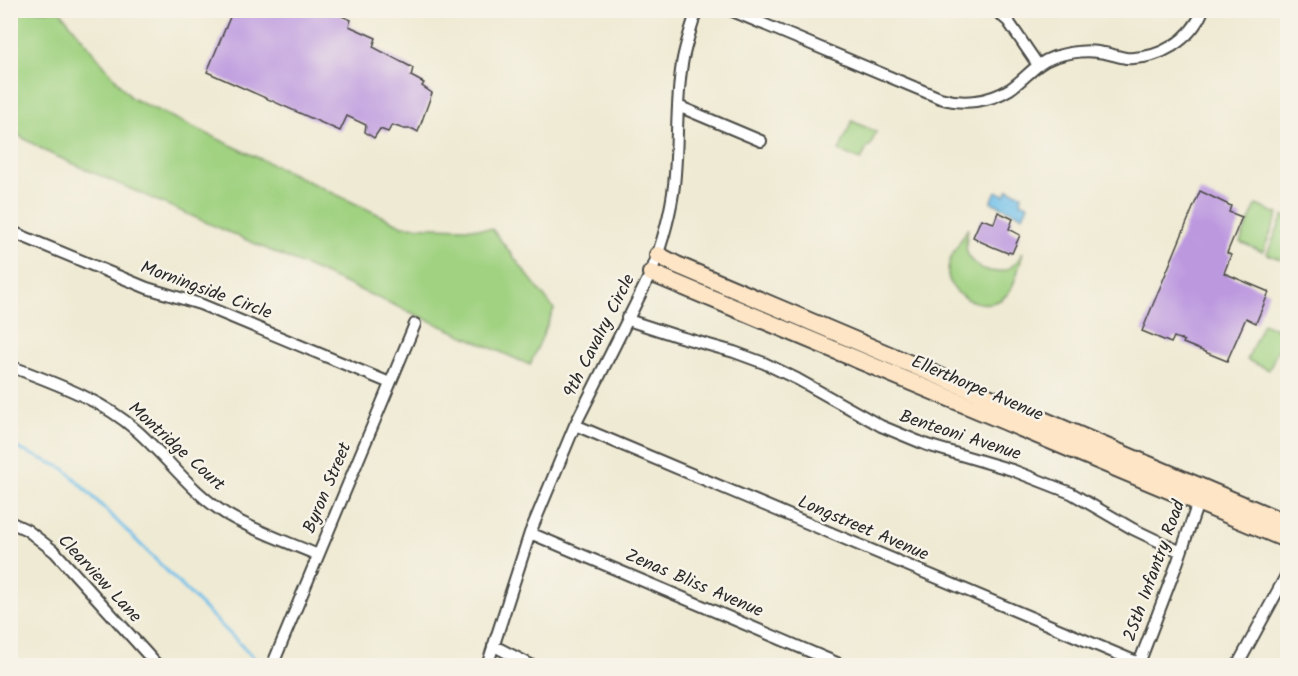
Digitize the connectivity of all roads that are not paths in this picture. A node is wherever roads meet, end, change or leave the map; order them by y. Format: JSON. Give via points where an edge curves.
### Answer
{"nodes":[{"id":1,"x":697,"y":10,"type":"edge"},
{"id":2,"x":730,"y":10,"type":"edge"},
{"id":3,"x":995,"y":10,"type":"edge"},
{"id":4,"x":1203,"y":10,"type":"edge"},
{"id":5,"x":1038,"y":65,"type":"junction"},
{"id":6,"x":678,"y":106,"type":"junction"},
{"id":7,"x":761,"y":141,"type":"dead end"},
{"id":8,"x":10,"y":231,"type":"edge"},
{"id":9,"x":658,"y":255,"type":"junction"},
{"id":10,"x":651,"y":273,"type":"junction"},
{"id":11,"x":627,"y":318,"type":"junction"},
{"id":12,"x":415,"y":324,"type":"dead end"},
{"id":13,"x":10,"y":366,"type":"edge"},
{"id":14,"x":390,"y":383,"type":"junction"},
{"id":15,"x":575,"y":425,"type":"junction"},
{"id":16,"x":1200,"y":495,"type":"junction"},
{"id":17,"x":10,"y":522,"type":"edge"},
{"id":18,"x":1287,"y":524,"type":"edge"},
{"id":19,"x":530,"y":533,"type":"junction"},
{"id":20,"x":1287,"y":540,"type":"edge"},
{"id":21,"x":1181,"y":552,"type":"junction"},
{"id":22,"x":318,"y":555,"type":"junction"},
{"id":23,"x":1287,"y":572,"type":"edge"},
{"id":24,"x":1285,"y":585,"type":"edge"},
{"id":25,"x":493,"y":646,"type":"junction"},
{"id":26,"x":1138,"y":664,"type":"edge"},
{"id":27,"x":158,"y":666,"type":"edge"},
{"id":28,"x":272,"y":666,"type":"edge"},
{"id":29,"x":487,"y":666,"type":"edge"},
{"id":30,"x":533,"y":666,"type":"edge"},
{"id":31,"x":844,"y":666,"type":"edge"},
{"id":32,"x":1237,"y":666,"type":"edge"}],
"edges":[{"from":1,"to":6,"type":"street","name":"9th Cavalry Circle","via":[[682,65]]},
{"from":2,"to":5,"type":"street","via":[[950,101],[981,101],[996,96]]},
{"from":3,"to":5,"type":"street","via":[[1008,21]]},
{"from":4,"to":5,"type":"street","via":[[1184,38],[1156,54],[1125,58],[1078,52]]},
{"from":6,"to":7,"type":"street"},
{"from":6,"to":9,"type":"street","name":"9th Cavalry Circle","via":[[675,175]]},
{"from":8,"to":14,"type":"street","name":"Morningside Circle"},
{"from":9,"to":10,"type":"street","name":"9th Cavalry Circle"},
{"from":9,"to":16,"type":"street","name":"Ellerthorpe Avenue"},
{"from":10,"to":11,"type":"street","name":"9th Cavalry Circle"},
{"from":10,"to":16,"type":"street","name":"Ellerthorpe Avenue"},
{"from":11,"to":15,"type":"street","name":"9th Cavalry Circle"},
{"from":11,"to":21,"type":"street","name":"Benteoni Avenue","via":[[764,363],[881,426],[1071,494]]},
{"from":12,"to":14,"type":"street","name":"Byron Street"},
{"from":13,"to":22,"type":"street","name":"Montridge Court","via":[[107,408],[136,430],[200,495],[226,514]]},
{"from":14,"to":22,"type":"street","name":"Byron Street"},
{"from":15,"to":19,"type":"street","name":"9th Cavalry Circle"},
{"from":15,"to":26,"type":"street","name":"Longstreet Avenue"},
{"from":16,"to":18,"type":"street","name":"Ellerthorpe Avenue"},
{"from":16,"to":20,"type":"street","name":"Ellerthorpe Avenue"},
{"from":16,"to":21,"type":"street","name":"25th Infantry Road"},
{"from":17,"to":27,"type":"street","name":"Clearview Lane","via":[[55,552]]},
{"from":19,"to":25,"type":"street","name":"9th Cavalry Circle"},
{"from":19,"to":31,"type":"street","name":"Zenas Bliss Avenue"},
{"from":21,"to":26,"type":"street","name":"25th Infantry Road"},
{"from":22,"to":28,"type":"street","name":"Byron Street"},
{"from":23,"to":24,"type":"street"},
{"from":24,"to":32,"type":"street"},
{"from":25,"to":29,"type":"street","name":"9th Cavalry Circle"},
{"from":25,"to":30,"type":"street"}]}
